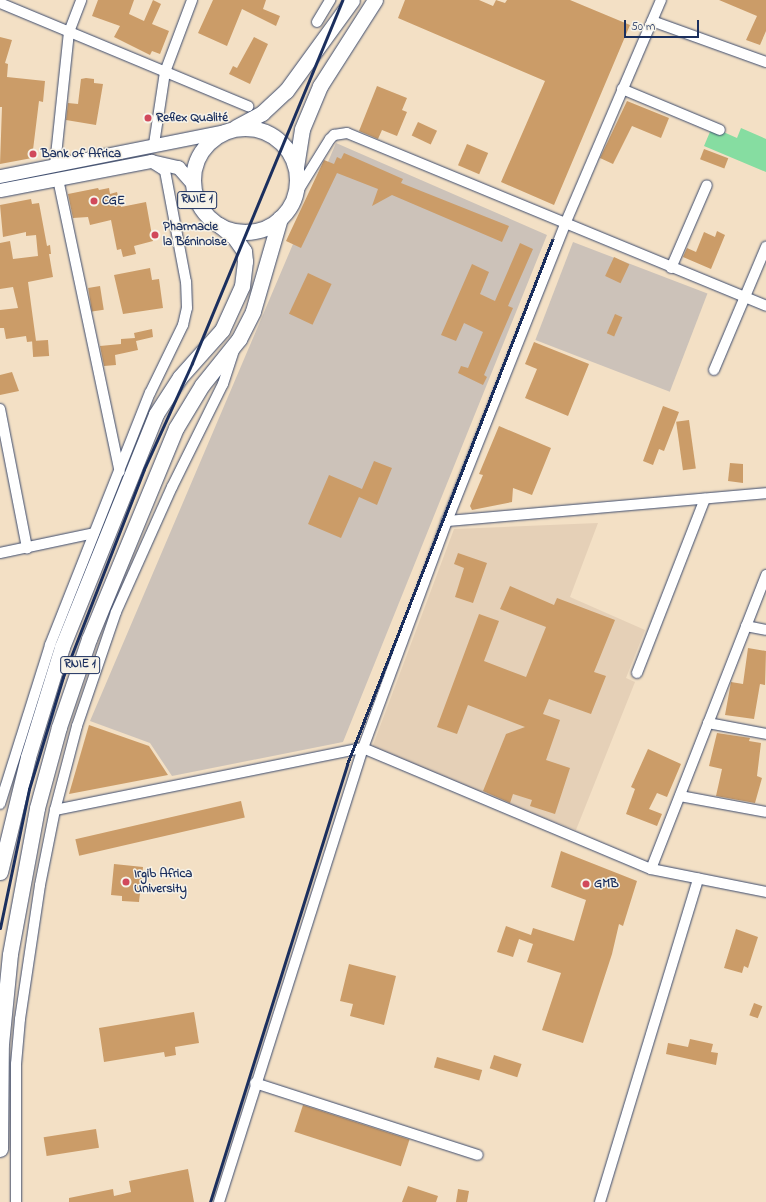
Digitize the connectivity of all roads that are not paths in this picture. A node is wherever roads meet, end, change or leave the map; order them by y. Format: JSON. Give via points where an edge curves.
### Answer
{"nodes":[{"id":1,"x":81,"y":0,"type":"edge"},
{"id":2,"x":192,"y":0,"type":"edge"},
{"id":3,"x":330,"y":0,"type":"edge"},
{"id":4,"x":352,"y":0,"type":"edge"},
{"id":5,"x":375,"y":0,"type":"edge"},
{"id":6,"x":661,"y":0,"type":"edge"},
{"id":7,"x":0,"y":3,"type":"edge"},
{"id":8,"x":652,"y":21,"type":"junction"},
{"id":9,"x":317,"y":22,"type":"dead end"},
{"id":10,"x":69,"y":32,"type":"junction"},
{"id":11,"x":766,"y":62,"type":"edge"},
{"id":12,"x":165,"y":72,"type":"junction"},
{"id":13,"x":622,"y":89,"type":"junction"},
{"id":14,"x":248,"y":106,"type":"dead end"},
{"id":15,"x":229,"y":130,"type":"junction"},
{"id":16,"x":720,"y":130,"type":"dead end"},
{"id":17,"x":154,"y":144,"type":"junction"},
{"id":18,"x":151,"y":161,"type":"junction"},
{"id":19,"x":55,"y":165,"type":"junction"},
{"id":20,"x":296,"y":172,"type":"junction"},
{"id":21,"x":0,"y":176,"type":"edge"},
{"id":22,"x":58,"y":179,"type":"junction"},
{"id":23,"x":193,"y":184,"type":"junction"},
{"id":24,"x":707,"y":185,"type":"dead end"},
{"id":25,"x":0,"y":190,"type":"edge"},
{"id":26,"x":294,"y":197,"type":"junction"},
{"id":27,"x":280,"y":218,"type":"junction"},
{"id":28,"x":565,"y":224,"type":"junction"},
{"id":29,"x":219,"y":225,"type":"junction"},
{"id":30,"x":766,"y":247,"type":"edge"},
{"id":31,"x":671,"y":268,"type":"junction"},
{"id":32,"x":745,"y":297,"type":"junction"},
{"id":33,"x":766,"y":306,"type":"edge"},
{"id":34,"x":237,"y":341,"type":"junction"},
{"id":35,"x":714,"y":370,"type":"dead end"},
{"id":36,"x":0,"y":409,"type":"edge"},
{"id":37,"x":120,"y":472,"type":"junction"},
{"id":38,"x":154,"y":481,"type":"junction"},
{"id":39,"x":172,"y":488,"type":"junction"},
{"id":40,"x":766,"y":493,"type":"edge"},
{"id":41,"x":705,"y":499,"type":"junction"},
{"id":42,"x":447,"y":521,"type":"junction"},
{"id":43,"x":94,"y":534,"type":"junction"},
{"id":44,"x":27,"y":548,"type":"junction"},
{"id":45,"x":0,"y":553,"type":"edge"},
{"id":46,"x":766,"y":575,"type":"edge"},
{"id":47,"x":746,"y":626,"type":"junction"},
{"id":48,"x":766,"y":630,"type":"edge"},
{"id":49,"x":637,"y":673,"type":"dead end"},
{"id":50,"x":708,"y":723,"type":"junction"},
{"id":51,"x":766,"y":734,"type":"edge"},
{"id":52,"x":363,"y":748,"type":"junction"},
{"id":53,"x":680,"y":796,"type":"junction"},
{"id":54,"x":0,"y":804,"type":"edge"},
{"id":55,"x":55,"y":810,"type":"junction"},
{"id":56,"x":766,"y":812,"type":"edge"},
{"id":57,"x":651,"y":870,"type":"junction"},
{"id":58,"x":0,"y":872,"type":"edge"},
{"id":59,"x":698,"y":879,"type":"junction"},
{"id":60,"x":766,"y":892,"type":"edge"},
{"id":61,"x":255,"y":1083,"type":"junction"},
{"id":62,"x":0,"y":1149,"type":"edge"},
{"id":63,"x":478,"y":1155,"type":"dead end"},
{"id":64,"x":16,"y":1202,"type":"edge"},
{"id":65,"x":219,"y":1202,"type":"edge"},
{"id":66,"x":600,"y":1202,"type":"edge"}],
"edges":[{"from":1,"to":10,"type":"street"},
{"from":2,"to":12,"type":"street"},
{"from":3,"to":9,"type":"street"},
{"from":4,"to":15,"type":"highway","number":"RNIE 1","via":[[286,91],[262,113]]},
{"from":5,"to":20,"type":"highway","number":"RNIE 1","via":[[317,90],[298,144]]},
{"from":6,"to":8,"type":"street"},
{"from":7,"to":10,"type":"street"},
{"from":8,"to":11,"type":"street"},
{"from":8,"to":13,"type":"street"},
{"from":10,"to":12,"type":"street"},
{"from":10,"to":19,"type":"street"},
{"from":12,"to":14,"type":"street"},
{"from":12,"to":17,"type":"street"},
{"from":13,"to":16,"type":"street"},
{"from":13,"to":28,"type":"street"},
{"from":15,"to":17,"type":"main road"},
{"from":15,"to":20,"type":"highway","number":"RNIE 1","via":[[255,128],[274,136],[290,153]]},
{"from":15,"to":23,"type":"highway","number":"RNIE 1","via":[[214,138],[201,152],[194,169]]},
{"from":17,"to":19,"type":"main road"},
{"from":18,"to":22,"type":"main road"},
{"from":18,"to":23,"type":"main road","via":[[178,168]]},
{"from":18,"to":37,"type":"street","via":[[165,171],[167,177],[186,282],[187,308],[177,340],[150,393]]},
{"from":19,"to":21,"type":"main road"},
{"from":20,"to":26,"type":"highway","number":"RNIE 1"},
{"from":22,"to":25,"type":"main road"},
{"from":22,"to":37,"type":"street"},
{"from":23,"to":29,"type":"highway","number":"RNIE 1","via":[[199,205]]},
{"from":24,"to":31,"type":"street"},
{"from":26,"to":27,"type":"highway","number":"RNIE 1"},
{"from":26,"to":28,"type":"street","via":[[330,139],[334,135],[347,133]]},
{"from":27,"to":29,"type":"highway","number":"RNIE 1","via":[[269,226],[251,231],[233,230]]},
{"from":27,"to":34,"type":"highway","number":"RNIE 1","via":[[260,294]]},
{"from":28,"to":31,"type":"street"},
{"from":28,"to":42,"type":"street"},
{"from":29,"to":58,"type":"highway","number":"RNIE 1","via":[[235,238],[244,251],[246,261],[242,286],[222,330],[180,377],[156,414],[62,647],[28,757]]},
{"from":30,"to":32,"type":"street"},
{"from":31,"to":32,"type":"street"},
{"from":32,"to":33,"type":"street"},
{"from":32,"to":35,"type":"street"},
{"from":34,"to":38,"type":"highway","number":"RNIE 1","via":[[192,399],[176,428]]},
{"from":34,"to":39,"type":"street","via":[[223,384]]},
{"from":36,"to":44,"type":"street"},
{"from":37,"to":43,"type":"street"},
{"from":38,"to":39,"type":"street"},
{"from":38,"to":62,"type":"highway","number":"RNIE 1","via":[[89,639],[59,726],[37,808],[21,888],[7,982],[1,1044]]},
{"from":39,"to":55,"type":"street","via":[[108,634],[77,726]]},
{"from":40,"to":41,"type":"street"},
{"from":41,"to":42,"type":"street"},
{"from":41,"to":49,"type":"street"},
{"from":42,"to":52,"type":"street"},
{"from":43,"to":44,"type":"street"},
{"from":43,"to":54,"type":"street","via":[[38,678]]},
{"from":44,"to":45,"type":"street"},
{"from":46,"to":47,"type":"street"},
{"from":47,"to":48,"type":"street"},
{"from":47,"to":50,"type":"street"},
{"from":50,"to":51,"type":"street"},
{"from":50,"to":53,"type":"street"},
{"from":52,"to":55,"type":"street"},
{"from":52,"to":57,"type":"street"},
{"from":52,"to":61,"type":"street"},
{"from":53,"to":56,"type":"street"},
{"from":53,"to":57,"type":"street"},
{"from":55,"to":64,"type":"street","via":[[40,885],[20,1019],[16,1064]]},
{"from":57,"to":59,"type":"street"},
{"from":59,"to":60,"type":"street"},
{"from":59,"to":66,"type":"street"},
{"from":61,"to":63,"type":"street"},
{"from":61,"to":65,"type":"street"}]}
